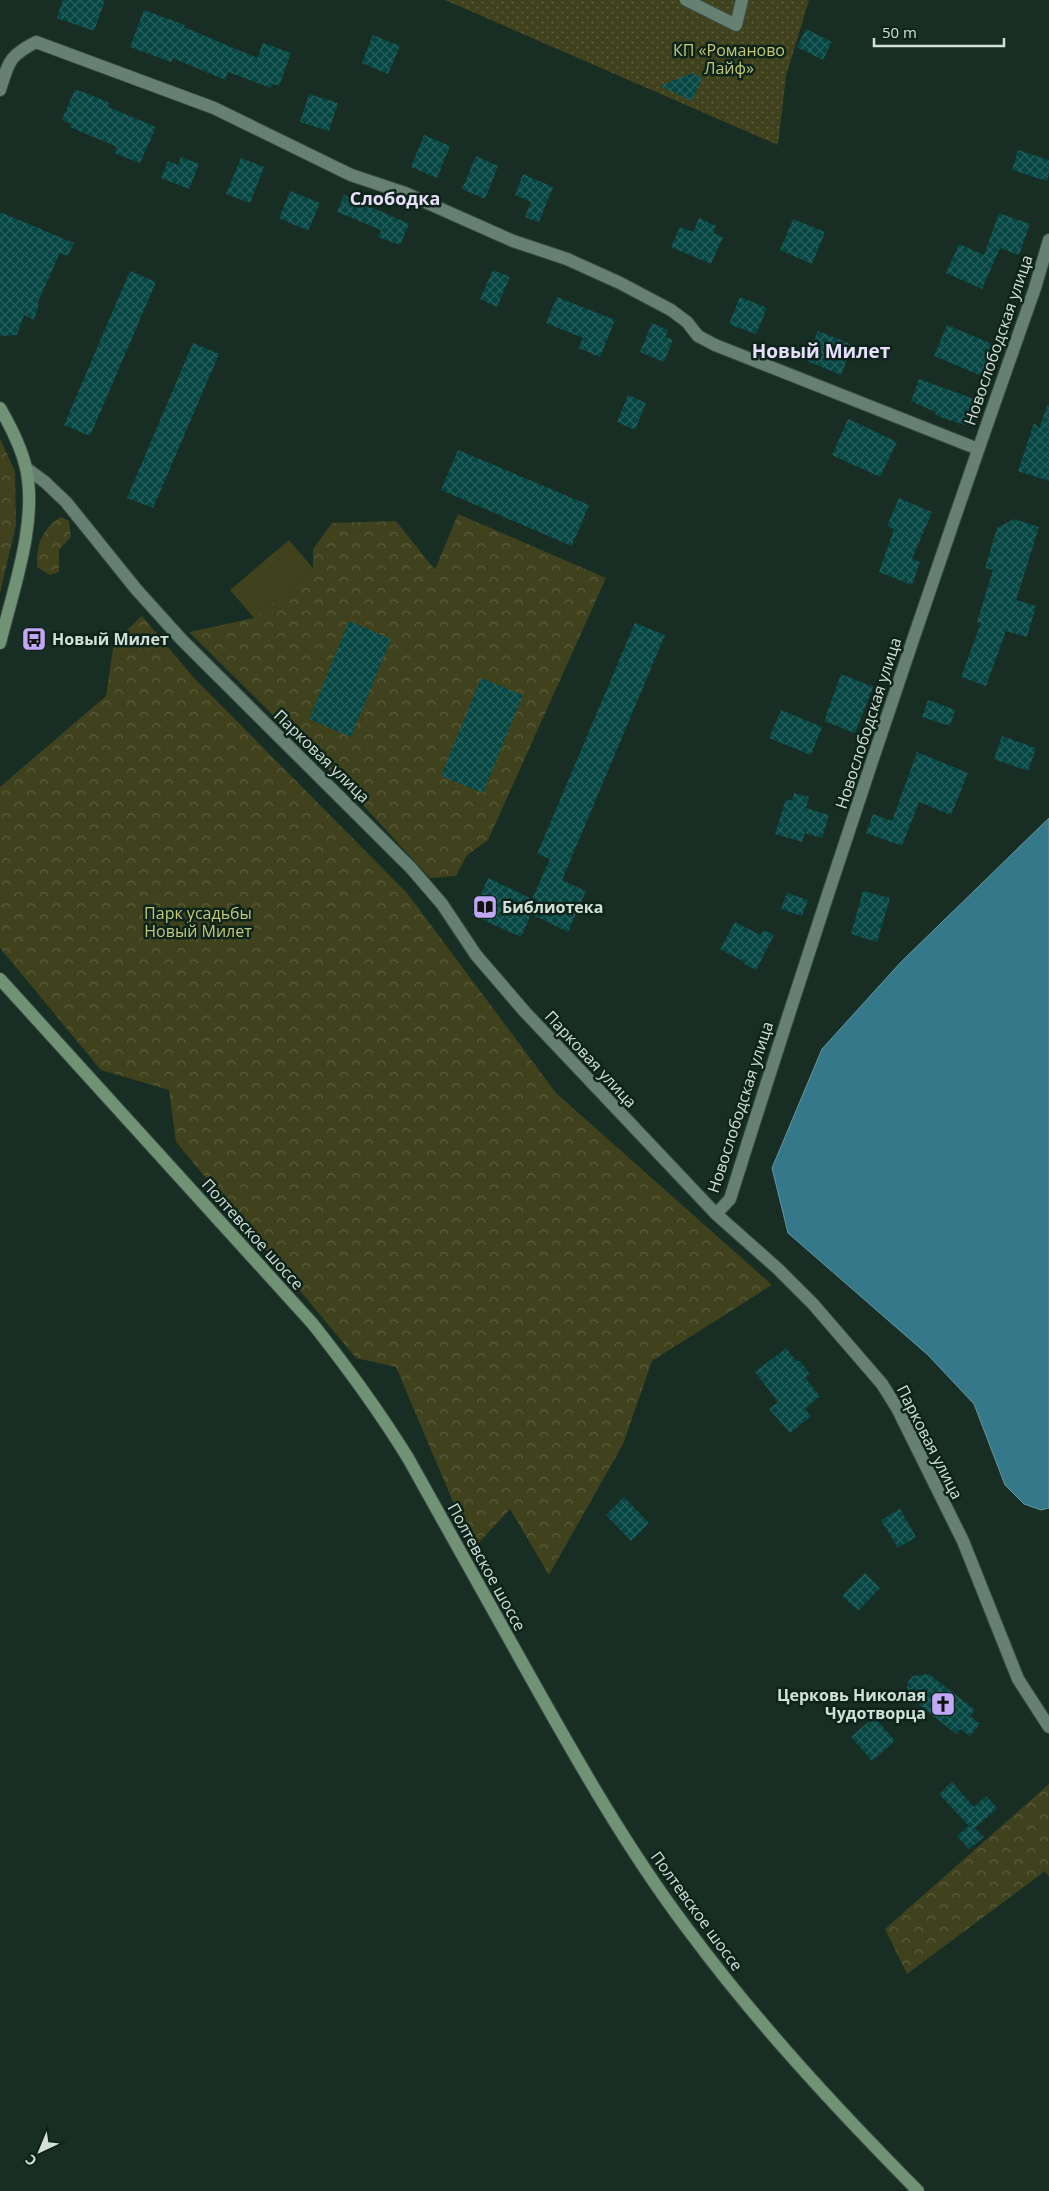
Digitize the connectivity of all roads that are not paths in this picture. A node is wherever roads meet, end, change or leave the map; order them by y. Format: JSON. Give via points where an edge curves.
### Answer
{"nodes":[{"id":1,"x":686,"y":0,"type":"edge"},
{"id":2,"x":742,"y":0,"type":"edge"},
{"id":3,"x":0,"y":90,"type":"edge"},
{"id":4,"x":1049,"y":240,"type":"edge"},
{"id":5,"x":0,"y":408,"type":"edge"},
{"id":6,"x":978,"y":449,"type":"junction"},
{"id":7,"x":26,"y":468,"type":"junction"},
{"id":8,"x":0,"y":643,"type":"edge"},
{"id":9,"x":0,"y":979,"type":"edge"},
{"id":10,"x":716,"y":1214,"type":"junction"},
{"id":11,"x":1049,"y":1728,"type":"edge"},
{"id":12,"x":918,"y":2191,"type":"edge"}],
"edges":[{"from":1,"to":2,"type":"street","via":[[736,25]]},
{"from":3,"to":6,"type":"street","via":[[7,67],[17,52],[36,42],[45,45],[214,108],[351,175],[405,193],[513,241],[620,282],[671,310],[698,336],[715,345]]},
{"from":4,"to":6,"type":"street","name":"Новослободская улица"},
{"from":5,"to":7,"type":"street","via":[[17,439]]},
{"from":6,"to":10,"type":"street","name":"Новослободская улица","via":[[884,722],[730,1199]]},
{"from":7,"to":8,"type":"street","via":[[29,504],[26,531]]},
{"from":7,"to":10,"type":"street","name":"Парковая улица","via":[[66,502],[182,640],[411,868],[442,904],[476,955],[525,1012]]},
{"from":9,"to":12,"type":"street","name":"Полтевское шоссе","via":[[312,1323],[350,1370],[408,1458],[578,1761],[635,1854],[688,1930],[794,2062]]},
{"from":10,"to":11,"type":"street","name":"Парковая улица","via":[[812,1304],[861,1357],[890,1397],[963,1541],[1018,1679]]}]}
